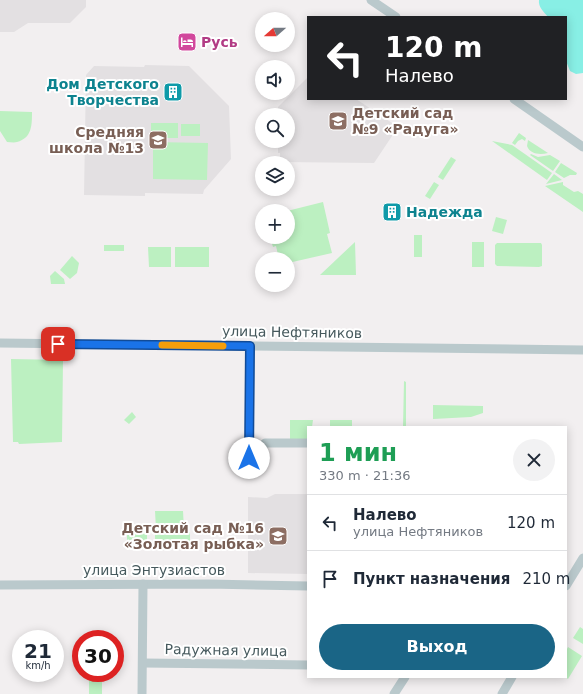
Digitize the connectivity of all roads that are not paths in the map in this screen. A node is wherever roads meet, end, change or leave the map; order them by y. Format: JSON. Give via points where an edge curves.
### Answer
{"nodes":[{"id":1,"x":371,"y":0,"type":"edge"},
{"id":2,"x":395,"y":16,"type":"edge"},
{"id":3,"x":515,"y":100,"type":"edge"},
{"id":4,"x":583,"y":147,"type":"edge"},
{"id":5,"x":0,"y":343,"type":"edge"},
{"id":6,"x":250,"y":346,"type":"junction"},
{"id":7,"x":583,"y":350,"type":"edge"},
{"id":8,"x":307,"y":443,"type":"edge"},
{"id":9,"x":583,"y":558,"type":"edge"},
{"id":10,"x":143,"y":584,"type":"junction"},
{"id":11,"x":567,"y":584,"type":"edge"},
{"id":12,"x":0,"y":585,"type":"edge"},
{"id":13,"x":307,"y":586,"type":"edge"},
{"id":14,"x":143,"y":663,"type":"junction"},
{"id":15,"x":307,"y":665,"type":"edge"},
{"id":16,"x":404,"y":678,"type":"edge"},
{"id":17,"x":511,"y":678,"type":"edge"},
{"id":18,"x":142,"y":694,"type":"edge"},
{"id":19,"x":394,"y":694,"type":"edge"},
{"id":20,"x":502,"y":694,"type":"edge"}],
"edges":[{"from":1,"to":2,"type":"street"},
{"from":3,"to":4,"type":"street"},
{"from":5,"to":6,"type":"street","name":"улица Нефтяников"},
{"from":6,"to":7,"type":"street","name":"улица Нефтяников"},
{"from":6,"to":8,"type":"street","via":[[249,468],[264,444]]},
{"from":9,"to":11,"type":"street"},
{"from":10,"to":12,"type":"street","name":"улица Энтузиастов"},
{"from":10,"to":13,"type":"street","name":"улица Энтузиастов"},
{"from":10,"to":14,"type":"street"},
{"from":14,"to":15,"type":"street","name":"Радужная улица"},
{"from":14,"to":18,"type":"street"},
{"from":16,"to":19,"type":"street"},
{"from":17,"to":20,"type":"street"}]}
